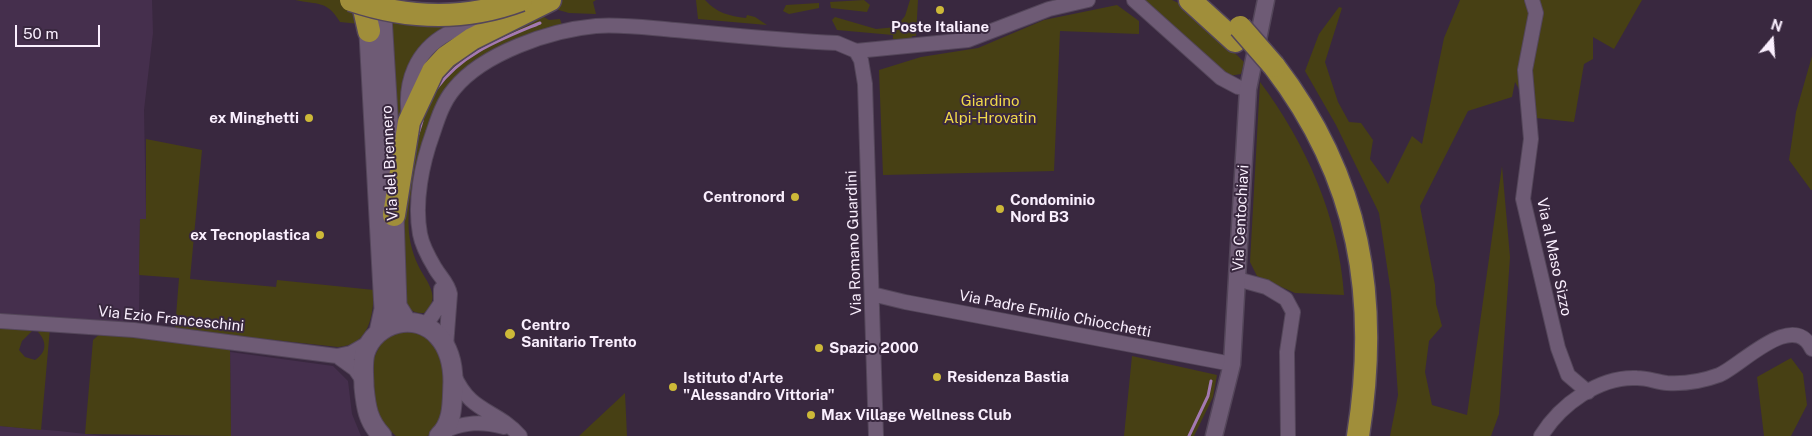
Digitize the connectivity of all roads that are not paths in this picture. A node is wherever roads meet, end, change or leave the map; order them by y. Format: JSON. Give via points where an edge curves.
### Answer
{"nodes":[{"id":1,"x":351,"y":0,"type":"edge"},
{"id":2,"x":494,"y":0,"type":"edge"},
{"id":3,"x":521,"y":0,"type":"edge"},
{"id":4,"x":550,"y":0,"type":"edge"},
{"id":5,"x":1088,"y":0,"type":"edge"},
{"id":6,"x":1134,"y":0,"type":"edge"},
{"id":7,"x":1190,"y":0,"type":"edge"},
{"id":8,"x":1211,"y":0,"type":"edge"},
{"id":9,"x":1266,"y":0,"type":"edge"},
{"id":10,"x":1532,"y":0,"type":"edge"},
{"id":11,"x":373,"y":1,"type":"edge"},
{"id":12,"x":369,"y":31,"type":"joint"},
{"id":13,"x":1238,"y":34,"type":"junction"},
{"id":14,"x":856,"y":52,"type":"junction"},
{"id":15,"x":1263,"y":78,"type":"junction"},
{"id":16,"x":409,"y":122,"type":"junction"},
{"id":17,"x":394,"y":215,"type":"junction"},
{"id":18,"x":436,"y":270,"type":"junction"},
{"id":19,"x":1237,"y":279,"type":"junction"},
{"id":20,"x":872,"y":294,"type":"junction"},
{"id":21,"x":0,"y":321,"type":"edge"},
{"id":22,"x":407,"y":322,"type":"junction"},
{"id":23,"x":426,"y":326,"type":"junction"},
{"id":24,"x":374,"y":337,"type":"junction"},
{"id":25,"x":446,"y":346,"type":"junction"},
{"id":26,"x":1812,"y":349,"type":"edge"},
{"id":27,"x":337,"y":356,"type":"junction"},
{"id":28,"x":1232,"y":364,"type":"junction"},
{"id":29,"x":453,"y":372,"type":"junction"},
{"id":30,"x":364,"y":382,"type":"junction"},
{"id":31,"x":1588,"y":392,"type":"junction"},
{"id":32,"x":442,"y":433,"type":"edge"},
{"id":33,"x":519,"y":435,"type":"edge"},
{"id":34,"x":382,"y":436,"type":"edge"},
{"id":35,"x":876,"y":436,"type":"edge"},
{"id":36,"x":1214,"y":436,"type":"edge"},
{"id":37,"x":1288,"y":436,"type":"edge"},
{"id":38,"x":1343,"y":436,"type":"edge"},
{"id":39,"x":1358,"y":436,"type":"edge"},
{"id":40,"x":1541,"y":436,"type":"edge"}],
"edges":[{"from":1,"to":3,"type":"highway","bridge":true,"via":[[385,10],[426,16],[470,14]]},
{"from":2,"to":16,"type":"street","via":[[478,18],[434,43],[415,64],[407,105]]},
{"from":4,"to":16,"type":"highway","via":[[490,29],[446,57],[433,72]]},
{"from":5,"to":14,"type":"street","via":[[1049,9],[968,40]]},
{"from":6,"to":15,"type":"street","via":[[1221,78],[1238,87]]},
{"from":7,"to":13,"type":"highway"},
{"from":8,"to":13,"type":"highway"},
{"from":9,"to":15,"type":"street","name":"Via Centochiavi"},
{"from":10,"to":31,"type":"street","name":"Via al Maso Sizzo","via":[[1536,13],[1524,70],[1531,139],[1523,199],[1558,348],[1568,375]]},
{"from":11,"to":12,"type":"highway"},
{"from":11,"to":17,"type":"main road","name":"Via del Brennero"},
{"from":12,"to":24,"type":"main road","name":"Via del Brennero","via":[[384,309]]},
{"from":13,"to":15,"type":"highway"},
{"from":14,"to":18,"type":"street","via":[[837,43],[597,26],[559,33],[496,56],[454,88],[442,107],[431,139],[419,213],[420,234]]},
{"from":14,"to":20,"type":"street","name":"Via Romano Guardini","via":[[861,60],[865,84]]},
{"from":15,"to":19,"type":"street","name":"Via Centochiavi"},
{"from":15,"to":38,"type":"highway","via":[[1300,129],[1324,179],[1338,220],[1347,262],[1353,344]]},
{"from":15,"to":39,"type":"highway","via":[[1296,94],[1315,125],[1338,177],[1356,236],[1366,306],[1367,344]]},
{"from":16,"to":17,"type":"highway"},
{"from":17,"to":22,"type":"main road","name":"Via del Brennero","via":[[397,306]]},
{"from":18,"to":23,"type":"street","via":[[442,297],[437,312]]},
{"from":18,"to":25,"type":"street","via":[[446,282],[450,294]]},
{"from":19,"to":28,"type":"street","name":"Via Centochiavi"},
{"from":19,"to":37,"type":"street","via":[[1266,287],[1286,299],[1293,312],[1287,352]]},
{"from":20,"to":28,"type":"street","name":"Via Padre Emilio Chiocchetti"},
{"from":20,"to":35,"type":"street","name":"Via Romano Guardini"},
{"from":21,"to":27,"type":"street","name":"Via Ezio Franceschini","via":[[134,330]]},
{"from":22,"to":23,"type":"main road"},
{"from":22,"to":24,"type":"main road","via":[[394,324]]},
{"from":23,"to":25,"type":"main road"},
{"from":24,"to":27,"type":"street","name":"Via Ezio Franceschini","via":[[350,353]]},
{"from":24,"to":30,"type":"main road","name":"Via del Brennero","via":[[364,358]]},
{"from":25,"to":29,"type":"main road"},
{"from":26,"to":31,"type":"street","via":[[1799,337],[1776,338],[1758,347],[1741,363],[1695,382],[1667,383],[1637,378],[1611,380]]},
{"from":27,"to":30,"type":"street","via":[[355,369]]},
{"from":28,"to":36,"type":"street","name":"Via Centochiavi"},
{"from":29,"to":32,"type":"main road","via":[[452,412]]},
{"from":29,"to":33,"type":"street","via":[[461,390],[472,402],[508,422]]},
{"from":30,"to":34,"type":"main road","name":"Via del Brennero","via":[[368,418]]},
{"from":31,"to":40,"type":"street","via":[[1557,413]]},
{"from":32,"to":33,"type":"street","via":[[472,422],[487,422]]}]}
